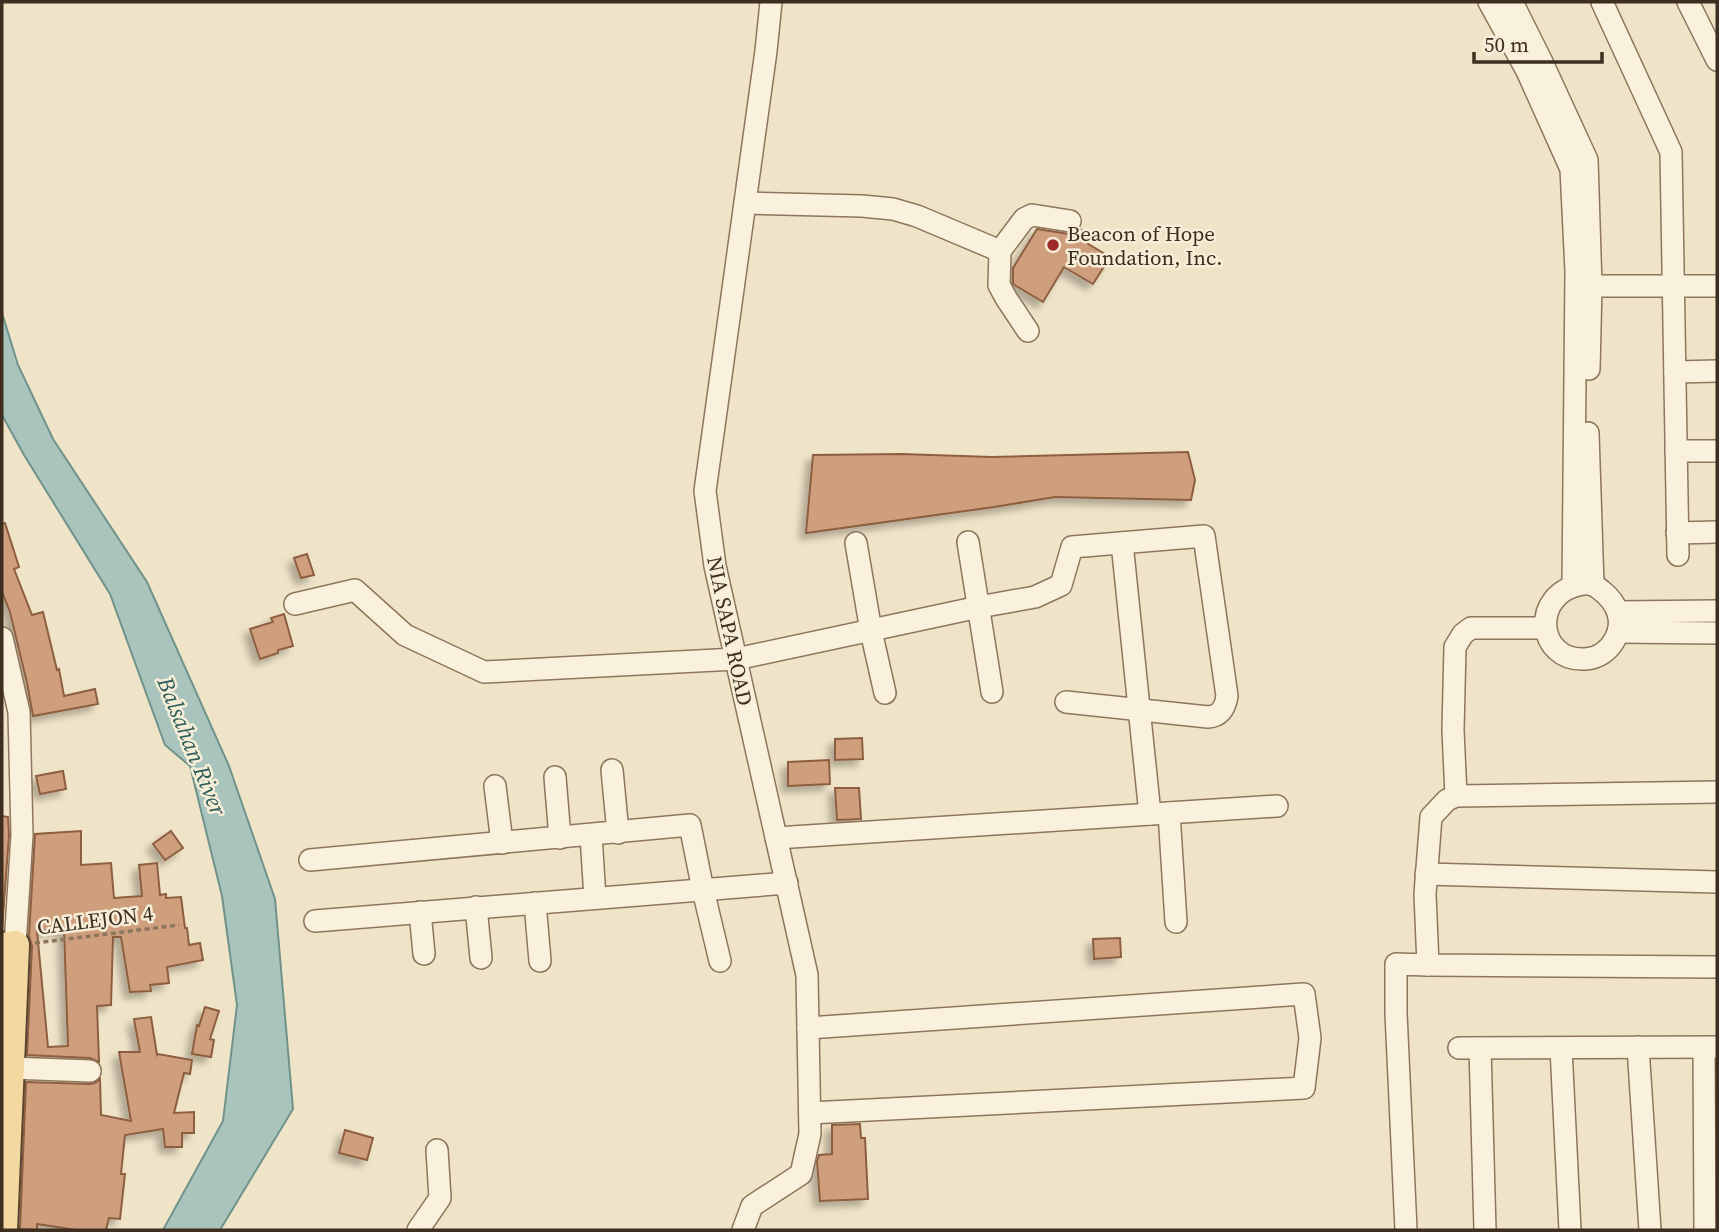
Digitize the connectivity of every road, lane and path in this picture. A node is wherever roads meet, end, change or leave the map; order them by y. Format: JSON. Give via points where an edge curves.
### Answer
{"nodes":[{"id":1,"x":771,"y":2,"type":"edge"},
{"id":2,"x":1489,"y":2,"type":"edge"},
{"id":3,"x":1511,"y":2,"type":"edge"},
{"id":4,"x":1602,"y":2,"type":"edge"},
{"id":5,"x":1689,"y":2,"type":"edge"},
{"id":6,"x":1717,"y":60,"type":"edge"},
{"id":7,"x":745,"y":203,"type":"junction"},
{"id":8,"x":1070,"y":221,"type":"dead end"},
{"id":9,"x":1000,"y":251,"type":"junction"},
{"id":10,"x":1591,"y":286,"type":"junction"},
{"id":11,"x":1674,"y":286,"type":"junction"},
{"id":12,"x":1717,"y":286,"type":"edge"},
{"id":13,"x":1028,"y":331,"type":"dead end"},
{"id":14,"x":1717,"y":371,"type":"edge"},
{"id":15,"x":1675,"y":372,"type":"junction"},
{"id":16,"x":1676,"y":451,"type":"junction"},
{"id":17,"x":1717,"y":451,"type":"edge"},
{"id":18,"x":1717,"y":532,"type":"edge"},
{"id":19,"x":1677,"y":533,"type":"junction"},
{"id":20,"x":968,"y":541,"type":"dead end"},
{"id":21,"x":1122,"y":543,"type":"junction"},
{"id":22,"x":856,"y":544,"type":"dead end"},
{"id":23,"x":1678,"y":555,"type":"dead end"},
{"id":24,"x":1583,"y":585,"type":"junction"},
{"id":25,"x":295,"y":604,"type":"dead end"},
{"id":26,"x":979,"y":607,"type":"junction"},
{"id":27,"x":1717,"y":611,"type":"edge"},
{"id":28,"x":1618,"y":622,"type":"junction"},
{"id":29,"x":1545,"y":628,"type":"junction"},
{"id":30,"x":871,"y":631,"type":"junction"},
{"id":31,"x":1717,"y":633,"type":"edge"},
{"id":32,"x":2,"y":641,"type":"edge"},
{"id":33,"x":736,"y":659,"type":"junction"},
{"id":34,"x":992,"y":692,"type":"dead end"},
{"id":35,"x":885,"y":693,"type":"dead end"},
{"id":36,"x":1066,"y":702,"type":"dead end"},
{"id":37,"x":1138,"y":710,"type":"junction"},
{"id":38,"x":612,"y":770,"type":"dead end"},
{"id":39,"x":555,"y":777,"type":"dead end"},
{"id":40,"x":495,"y":786,"type":"dead end"},
{"id":41,"x":1717,"y":792,"type":"edge"},
{"id":42,"x":1456,"y":796,"type":"junction"},
{"id":43,"x":1277,"y":806,"type":"dead end"},
{"id":44,"x":1159,"y":814,"type":"junction"},
{"id":45,"x":618,"y":833,"type":"junction"},
{"id":46,"x":591,"y":835,"type":"junction"},
{"id":47,"x":560,"y":838,"type":"junction"},
{"id":48,"x":776,"y":838,"type":"junction"},
{"id":49,"x":502,"y":843,"type":"junction"},
{"id":50,"x":310,"y":859,"type":"dead end"},
{"id":51,"x":1426,"y":874,"type":"junction"},
{"id":52,"x":1717,"y":882,"type":"edge"},
{"id":53,"x":787,"y":883,"type":"junction"},
{"id":54,"x":703,"y":890,"type":"junction"},
{"id":55,"x":595,"y":898,"type":"junction"},
{"id":56,"x":535,"y":903,"type":"junction"},
{"id":57,"x":476,"y":907,"type":"junction"},
{"id":58,"x":420,"y":912,"type":"junction"},
{"id":59,"x":315,"y":921,"type":"dead end"},
{"id":60,"x":1177,"y":922,"type":"dead end"},
{"id":61,"x":179,"y":925,"type":"dead end"},
{"id":62,"x":8,"y":946,"type":"edge"},
{"id":63,"x":424,"y":954,"type":"dead end"},
{"id":64,"x":481,"y":958,"type":"dead end"},
{"id":65,"x":540,"y":961,"type":"dead end"},
{"id":66,"x":720,"y":961,"type":"dead end"},
{"id":67,"x":1428,"y":964,"type":"junction"},
{"id":68,"x":1717,"y":967,"type":"edge"},
{"id":69,"x":808,"y":1028,"type":"junction"},
{"id":70,"x":1638,"y":1046,"type":"junction"},
{"id":71,"x":1561,"y":1048,"type":"junction"},
{"id":72,"x":1711,"y":1048,"type":"edge"},
{"id":73,"x":10,"y":1068,"type":"junction"},
{"id":74,"x":90,"y":1071,"type":"dead end"},
{"id":75,"x":810,"y":1113,"type":"junction"},
{"id":76,"x":437,"y":1150,"type":"dead end"},
{"id":77,"x":3,"y":1230,"type":"edge"},
{"id":78,"x":418,"y":1230,"type":"edge"},
{"id":79,"x":743,"y":1230,"type":"edge"},
{"id":80,"x":1406,"y":1230,"type":"edge"},
{"id":81,"x":1485,"y":1230,"type":"edge"},
{"id":82,"x":1570,"y":1230,"type":"edge"},
{"id":83,"x":1650,"y":1230,"type":"edge"},
{"id":84,"x":1705,"y":1230,"type":"edge"}],
"edges":[{"from":1,"to":7,"type":"street","name":"NIA SAPA ROAD"},
{"from":2,"to":24,"type":"street","via":[[1571,169]]},
{"from":3,"to":10,"type":"street","via":[[1587,160]]},
{"from":4,"to":11,"type":"street","via":[[1671,152]]},
{"from":5,"to":6,"type":"street"},
{"from":7,"to":9,"type":"street","via":[[893,209]]},
{"from":7,"to":33,"type":"street","name":"NIA SAPA ROAD","via":[[705,491],[715,566]]},
{"from":8,"to":9,"type":"street","via":[[1032,215]]},
{"from":9,"to":13,"type":"street","via":[[999,285]]},
{"from":10,"to":11,"type":"street"},
{"from":10,"to":24,"type":"street"},
{"from":11,"to":12,"type":"street"},
{"from":11,"to":15,"type":"street"},
{"from":14,"to":15,"type":"street"},
{"from":15,"to":16,"type":"street"},
{"from":16,"to":17,"type":"street"},
{"from":16,"to":19,"type":"street"},
{"from":18,"to":19,"type":"street"},
{"from":19,"to":23,"type":"street"},
{"from":20,"to":26,"type":"street"},
{"from":21,"to":26,"type":"street","via":[[1072,547],[1061,585],[1035,597]]},
{"from":21,"to":37,"type":"street"},
{"from":21,"to":37,"type":"street","via":[[1204,536],[1227,696],[1216,717]]},
{"from":22,"to":30,"type":"street"},
{"from":24,"to":28,"type":"street","via":[[1613,601]]},
{"from":24,"to":29,"type":"street","via":[[1558,594],[1550,604]]},
{"from":25,"to":33,"type":"street","via":[[355,590],[405,635],[484,672]]},
{"from":26,"to":30,"type":"street"},
{"from":26,"to":34,"type":"street"},
{"from":27,"to":28,"type":"street"},
{"from":28,"to":29,"type":"street","via":[[1612,646],[1592,659],[1567,657]]},
{"from":28,"to":31,"type":"street"},
{"from":29,"to":42,"type":"street","via":[[1471,628],[1455,647]]},
{"from":30,"to":33,"type":"street"},
{"from":30,"to":35,"type":"street"},
{"from":32,"to":62,"type":"street","via":[[19,712],[22,835]]},
{"from":33,"to":48,"type":"street","name":"NIA SAPA ROAD"},
{"from":36,"to":37,"type":"street"},
{"from":37,"to":44,"type":"street"},
{"from":38,"to":45,"type":"street"},
{"from":39,"to":47,"type":"street"},
{"from":40,"to":49,"type":"street"},
{"from":41,"to":42,"type":"street"},
{"from":42,"to":51,"type":"street","via":[[1431,817]]},
{"from":43,"to":44,"type":"street"},
{"from":44,"to":48,"type":"street"},
{"from":44,"to":60,"type":"street"},
{"from":45,"to":46,"type":"street"},
{"from":45,"to":54,"type":"street","via":[[690,825]]},
{"from":46,"to":47,"type":"street"},
{"from":46,"to":55,"type":"street"},
{"from":47,"to":49,"type":"street"},
{"from":48,"to":53,"type":"street","name":"NIA SAPA ROAD"},
{"from":49,"to":50,"type":"street"},
{"from":51,"to":52,"type":"street"},
{"from":51,"to":67,"type":"street"},
{"from":53,"to":54,"type":"street"},
{"from":53,"to":69,"type":"street","name":"NIA SAPA ROAD","via":[[807,975]]},
{"from":54,"to":55,"type":"street"},
{"from":54,"to":66,"type":"street"},
{"from":55,"to":56,"type":"street"},
{"from":56,"to":57,"type":"street"},
{"from":56,"to":65,"type":"street"},
{"from":57,"to":58,"type":"street"},
{"from":57,"to":64,"type":"street"},
{"from":58,"to":59,"type":"street"},
{"from":58,"to":63,"type":"street"},
{"from":61,"to":62,"type":"path","name":"CALLEJON 4"},
{"from":62,"to":73,"type":"main road"},
{"from":67,"to":68,"type":"street"},
{"from":67,"to":80,"type":"street","via":[[1396,964]]},
{"from":69,"to":75,"type":"street","name":"NIA SAPA ROAD"},
{"from":69,"to":75,"type":"street","via":[[1304,994],[1310,1038],[1304,1088]]},
{"from":70,"to":71,"type":"street"},
{"from":70,"to":72,"type":"street"},
{"from":70,"to":83,"type":"street"},
{"from":71,"to":81,"type":"street","via":[[1470,1048]]},
{"from":71,"to":82,"type":"street"},
{"from":72,"to":84,"type":"street"},
{"from":73,"to":74,"type":"street"},
{"from":73,"to":77,"type":"main road"},
{"from":75,"to":79,"type":"street","name":"NIA SAPA ROAD","via":[[801,1174],[752,1206]]},
{"from":76,"to":78,"type":"street","via":[[440,1198]]}]}
